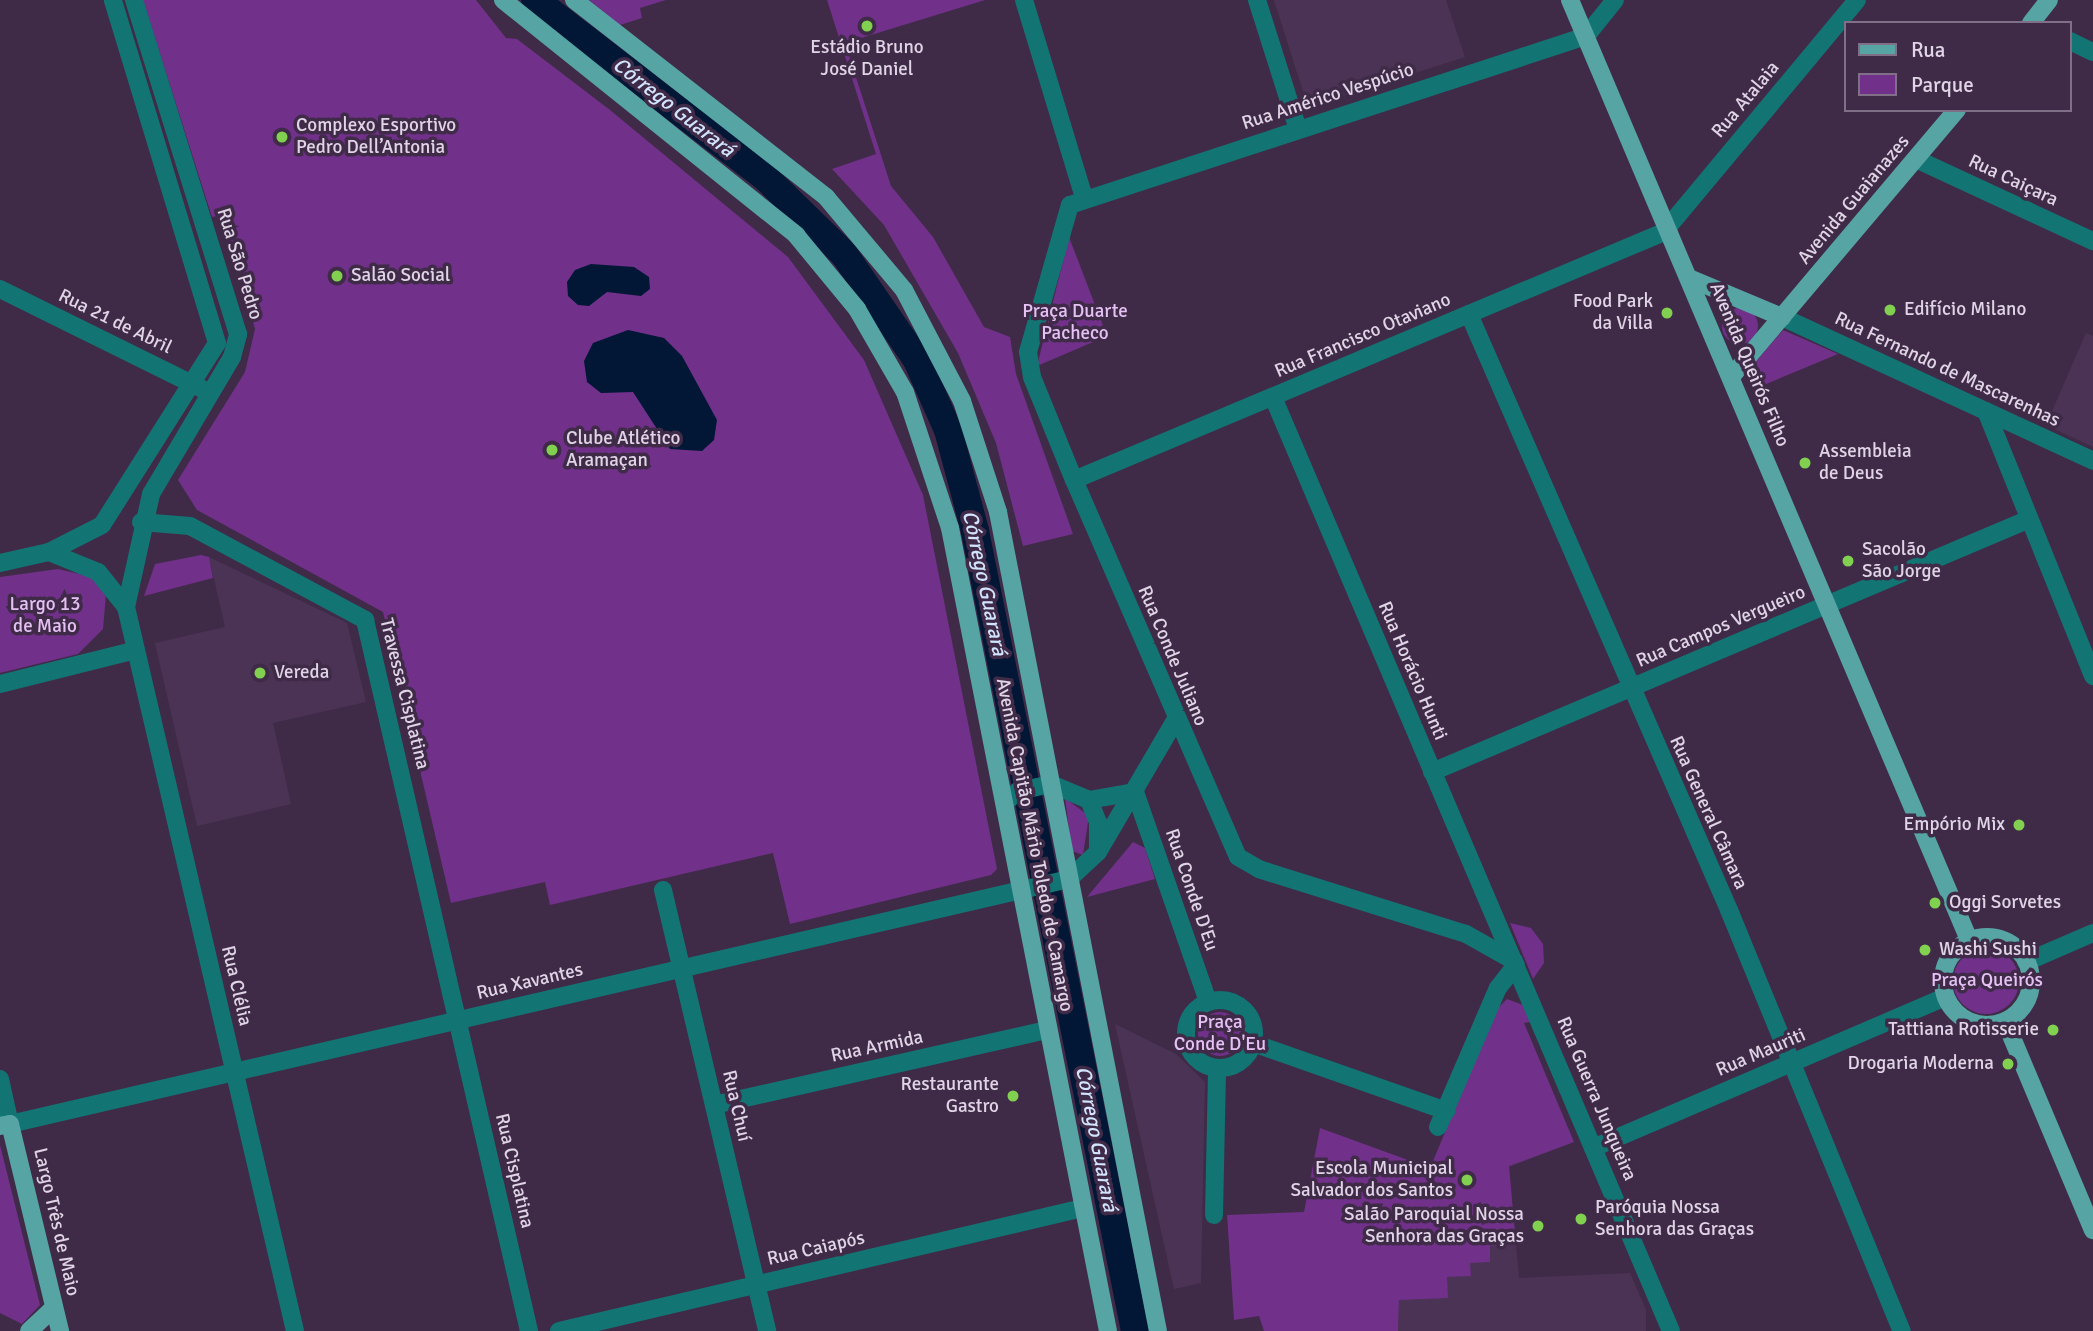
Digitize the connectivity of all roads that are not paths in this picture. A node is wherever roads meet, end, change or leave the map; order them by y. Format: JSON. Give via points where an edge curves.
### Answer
{"nodes":[{"id":1,"x":113,"y":0,"type":"edge"},
{"id":2,"x":134,"y":0,"type":"edge"},
{"id":3,"x":503,"y":0,"type":"edge"},
{"id":4,"x":574,"y":0,"type":"edge"},
{"id":5,"x":1024,"y":0,"type":"edge"},
{"id":6,"x":1257,"y":0,"type":"edge"},
{"id":7,"x":1570,"y":0,"type":"edge"},
{"id":8,"x":1615,"y":0,"type":"edge"},
{"id":9,"x":1857,"y":0,"type":"edge"},
{"id":10,"x":2049,"y":0,"type":"edge"},
{"id":11,"x":2033,"y":21,"type":"edge"},
{"id":12,"x":1586,"y":36,"type":"junction"},
{"id":13,"x":2072,"y":42,"type":"edge"},
{"id":14,"x":2093,"y":52,"type":"edge"},
{"id":15,"x":1955,"y":112,"type":"edge"},
{"id":16,"x":1298,"y":128,"type":"junction"},
{"id":17,"x":1916,"y":159,"type":"junction"},
{"id":18,"x":1084,"y":198,"type":"junction"},
{"id":19,"x":1668,"y":229,"type":"junction"},
{"id":20,"x":2093,"y":241,"type":"edge"},
{"id":21,"x":1689,"y":278,"type":"junction"},
{"id":22,"x":0,"y":289,"type":"edge"},
{"id":23,"x":1469,"y":314,"type":"junction"},
{"id":24,"x":1782,"y":317,"type":"junction"},
{"id":25,"x":1731,"y":377,"type":"junction"},
{"id":26,"x":194,"y":385,"type":"junction"},
{"id":27,"x":211,"y":393,"type":"junction"},
{"id":28,"x":1273,"y":397,"type":"junction"},
{"id":29,"x":1986,"y":411,"type":"junction"},
{"id":30,"x":2093,"y":461,"type":"edge"},
{"id":31,"x":1074,"y":480,"type":"junction"},
{"id":32,"x":2026,"y":520,"type":"junction"},
{"id":33,"x":141,"y":522,"type":"junction"},
{"id":34,"x":49,"y":552,"type":"junction"},
{"id":35,"x":0,"y":563,"type":"edge"},
{"id":36,"x":1827,"y":605,"type":"junction"},
{"id":37,"x":126,"y":607,"type":"junction"},
{"id":38,"x":136,"y":650,"type":"junction"},
{"id":39,"x":2093,"y":676,"type":"edge"},
{"id":40,"x":0,"y":684,"type":"edge"},
{"id":41,"x":1628,"y":689,"type":"junction"},
{"id":42,"x":1175,"y":719,"type":"junction"},
{"id":43,"x":1432,"y":772,"type":"junction"},
{"id":44,"x":1046,"y":785,"type":"junction"},
{"id":45,"x":1135,"y":792,"type":"junction"},
{"id":46,"x":1012,"y":796,"type":"junction"},
{"id":47,"x":1089,"y":800,"type":"junction"},
{"id":48,"x":1098,"y":852,"type":"junction"},
{"id":49,"x":1062,"y":880,"type":"junction"},
{"id":50,"x":1029,"y":888,"type":"junction"},
{"id":51,"x":663,"y":890,"type":"dead end"},
{"id":52,"x":2093,"y":933,"type":"edge"},
{"id":53,"x":1969,"y":940,"type":"junction"},
{"id":54,"x":2026,"y":962,"type":"junction"},
{"id":55,"x":1515,"y":963,"type":"junction"},
{"id":56,"x":683,"y":968,"type":"junction"},
{"id":57,"x":1945,"y":997,"type":"junction"},
{"id":58,"x":1208,"y":1002,"type":"junction"},
{"id":59,"x":458,"y":1020,"type":"junction"},
{"id":60,"x":2005,"y":1021,"type":"junction"},
{"id":61,"x":1048,"y":1030,"type":"junction"},
{"id":62,"x":1253,"y":1043,"type":"junction"},
{"id":63,"x":1789,"y":1064,"type":"junction"},
{"id":64,"x":1217,"y":1068,"type":"junction"},
{"id":65,"x":235,"y":1072,"type":"junction"},
{"id":66,"x":0,"y":1079,"type":"edge"},
{"id":67,"x":714,"y":1105,"type":"junction"},
{"id":68,"x":5,"y":1125,"type":"edge"},
{"id":69,"x":1593,"y":1148,"type":"junction"},
{"id":70,"x":1083,"y":1208,"type":"junction"},
{"id":71,"x":1214,"y":1215,"type":"dead end"},
{"id":72,"x":2093,"y":1230,"type":"edge"},
{"id":73,"x":756,"y":1285,"type":"junction"},
{"id":74,"x":54,"y":1308,"type":"junction"},
{"id":75,"x":29,"y":1331,"type":"edge"},
{"id":76,"x":60,"y":1331,"type":"edge"},
{"id":77,"x":295,"y":1331,"type":"edge"},
{"id":78,"x":529,"y":1331,"type":"edge"},
{"id":79,"x":559,"y":1331,"type":"edge"},
{"id":80,"x":767,"y":1331,"type":"edge"},
{"id":81,"x":1108,"y":1331,"type":"edge"},
{"id":82,"x":1158,"y":1331,"type":"edge"},
{"id":83,"x":1671,"y":1331,"type":"edge"},
{"id":84,"x":1902,"y":1331,"type":"edge"}],
"edges":[{"from":1,"to":26,"type":"street","name":"Rua São Pedro","via":[[217,330],[215,348]]},
{"from":2,"to":27,"type":"street","name":"Rua São Pedro","via":[[238,327],[236,349]]},
{"from":3,"to":46,"type":"main road","name":"Avenida Capitão Mário Toledo de Camargo","via":[[761,202],[828,271],[876,340],[905,392],[938,482]]},
{"from":4,"to":44,"type":"main road","name":"Avenida Capitão Mário Toledo de Camargo","via":[[809,181],[878,255],[921,317],[962,401],[998,512]]},
{"from":5,"to":18,"type":"street"},
{"from":6,"to":16,"type":"street"},
{"from":7,"to":12,"type":"main road","name":"Avenida Queirós Filho"},
{"from":8,"to":12,"type":"street"},
{"from":9,"to":19,"type":"street","name":"Rua Atalaia"},
{"from":10,"to":11,"type":"main road"},
{"from":12,"to":16,"type":"street","name":"Rua Américo Vespúcio"},
{"from":12,"to":19,"type":"main road","name":"Avenida Queirós Filho"},
{"from":13,"to":14,"type":"street"},
{"from":15,"to":17,"type":"main road","name":"Avenida Guaianazes"},
{"from":16,"to":18,"type":"street","name":"Rua Américo Vespúcio"},
{"from":17,"to":20,"type":"street","name":"Rua Caiçara"},
{"from":17,"to":24,"type":"main road","name":"Avenida Guaianazes"},
{"from":18,"to":31,"type":"street","name":"Rua Conde Juliano","via":[[1064,212],[1028,352],[1032,377]]},
{"from":19,"to":21,"type":"main road","name":"Avenida Queirós Filho"},
{"from":19,"to":23,"type":"street","name":"Rua Francisco Otaviano"},
{"from":21,"to":24,"type":"main road"},
{"from":21,"to":25,"type":"main road","name":"Avenida Queirós Filho"},
{"from":22,"to":26,"type":"street","name":"Rua 21 de Abril"},
{"from":23,"to":28,"type":"street","name":"Rua Francisco Otaviano"},
{"from":23,"to":41,"type":"street","name":"Rua General Câmara"},
{"from":24,"to":25,"type":"main road","name":"Avenida Guaianazes"},
{"from":24,"to":29,"type":"street","name":"Rua Fernando de Mascarenhas"},
{"from":25,"to":36,"type":"main road","name":"Avenida Queirós Filho"},
{"from":26,"to":27,"type":"street","name":"Rua 21 de Abril"},
{"from":26,"to":34,"type":"street","name":"Rua São Pedro","via":[[112,514]]},
{"from":27,"to":33,"type":"street","name":"Rua São Pedro","via":[[157,481]]},
{"from":28,"to":31,"type":"street","name":"Rua Francisco Otaviano"},
{"from":28,"to":43,"type":"street","name":"Rua Horácio Hunti"},
{"from":29,"to":30,"type":"street","name":"Rua Fernando de Mascarenhas"},
{"from":29,"to":32,"type":"street"},
{"from":31,"to":42,"type":"street","name":"Rua Conde Juliano"},
{"from":32,"to":36,"type":"street","name":"Rua Campos Vergueiro"},
{"from":32,"to":39,"type":"street"},
{"from":33,"to":37,"type":"street","name":"Rua São Pedro"},
{"from":33,"to":59,"type":"street","name":"Travessa Cisplatina","via":[[190,526],[365,620]]},
{"from":34,"to":35,"type":"street"},
{"from":34,"to":37,"type":"street","via":[[98,572]]},
{"from":36,"to":41,"type":"street","name":"Rua Campos Vergueiro"},
{"from":36,"to":53,"type":"main road","name":"Avenida Queirós Filho"},
{"from":37,"to":38,"type":"street"},
{"from":38,"to":40,"type":"street"},
{"from":38,"to":65,"type":"street","name":"Rua Clélia"},
{"from":41,"to":43,"type":"street","name":"Rua Campos Vergueiro"},
{"from":41,"to":63,"type":"street","name":"Rua General Câmara","via":[[1729,910]]},
{"from":42,"to":45,"type":"street"},
{"from":42,"to":55,"type":"street","name":"Rua Conde Juliano","via":[[1230,844],[1247,864],[1465,934]]},
{"from":43,"to":55,"type":"street","name":"Rua Horácio Hunti"},
{"from":44,"to":46,"type":"street"},
{"from":44,"to":47,"type":"street"},
{"from":44,"to":49,"type":"main road","name":"Avenida Capitão Mário Toledo de Camargo"},
{"from":45,"to":47,"type":"street"},
{"from":45,"to":48,"type":"street"},
{"from":45,"to":58,"type":"street","name":"Rua Conde D'Eu"},
{"from":46,"to":50,"type":"main road","name":"Avenida Capitão Mário Toledo de Camargo"},
{"from":47,"to":48,"type":"street","via":[[1098,822]]},
{"from":48,"to":49,"type":"street"},
{"from":49,"to":50,"type":"street","name":"Rua Xavantes"},
{"from":49,"to":82,"type":"main road","name":"Avenida Capitão Mário Toledo de Camargo"},
{"from":50,"to":56,"type":"street","name":"Rua Xavantes"},
{"from":50,"to":61,"type":"main road","name":"Avenida Capitão Mário Toledo de Camargo"},
{"from":51,"to":56,"type":"street","name":"Rua Chuí"},
{"from":52,"to":54,"type":"street"},
{"from":53,"to":54,"type":"main road","via":[[1999,939]]},
{"from":53,"to":57,"type":"main road","via":[[1947,962]]},
{"from":54,"to":60,"type":"main road","via":[[2027,998]]},
{"from":55,"to":62,"type":"street","via":[[1498,988],[1442,1119]]},
{"from":55,"to":69,"type":"street","name":"Rua Guerra Junqueira"},
{"from":56,"to":59,"type":"street","name":"Rua Xavantes"},
{"from":56,"to":67,"type":"street","name":"Rua Chuí"},
{"from":57,"to":60,"type":"main road","via":[[1970,1022]]},
{"from":57,"to":63,"type":"street","name":"Rua Mauriti"},
{"from":58,"to":62,"type":"street","via":[[1239,1006],[1250,1018]]},
{"from":58,"to":64,"type":"street","via":[[1192,1013],[1186,1039],[1200,1062]]},
{"from":59,"to":65,"type":"street","name":"Rua Xavantes"},
{"from":59,"to":78,"type":"street","name":"Rua Cisplatina"},
{"from":60,"to":72,"type":"main road"},
{"from":61,"to":67,"type":"street","name":"Rua Armida"},
{"from":61,"to":70,"type":"main road","name":"Avenida Capitão Mário Toledo de Camargo"},
{"from":62,"to":64,"type":"street","via":[[1243,1059]]},
{"from":63,"to":69,"type":"street","name":"Rua Mauriti"},
{"from":63,"to":84,"type":"street","name":"Rua General Câmara"},
{"from":64,"to":71,"type":"street"},
{"from":65,"to":68,"type":"street","name":"Rua Xavantes"},
{"from":65,"to":77,"type":"street","name":"Rua Clélia"},
{"from":66,"to":68,"type":"street"},
{"from":67,"to":73,"type":"street","name":"Rua Chuí"},
{"from":68,"to":74,"type":"main road","name":"Largo Três de Maio"},
{"from":69,"to":83,"type":"street","name":"Rua Guerra Junqueira"},
{"from":70,"to":73,"type":"street","name":"Rua Caiapós"},
{"from":70,"to":81,"type":"main road","name":"Avenida Capitão Mário Toledo de Camargo"},
{"from":73,"to":79,"type":"street","name":"Rua Caiapós"},
{"from":73,"to":80,"type":"street","name":"Rua Chuí"},
{"from":74,"to":75,"type":"main road"},
{"from":74,"to":76,"type":"main road","name":"Largo Três de Maio"}]}
